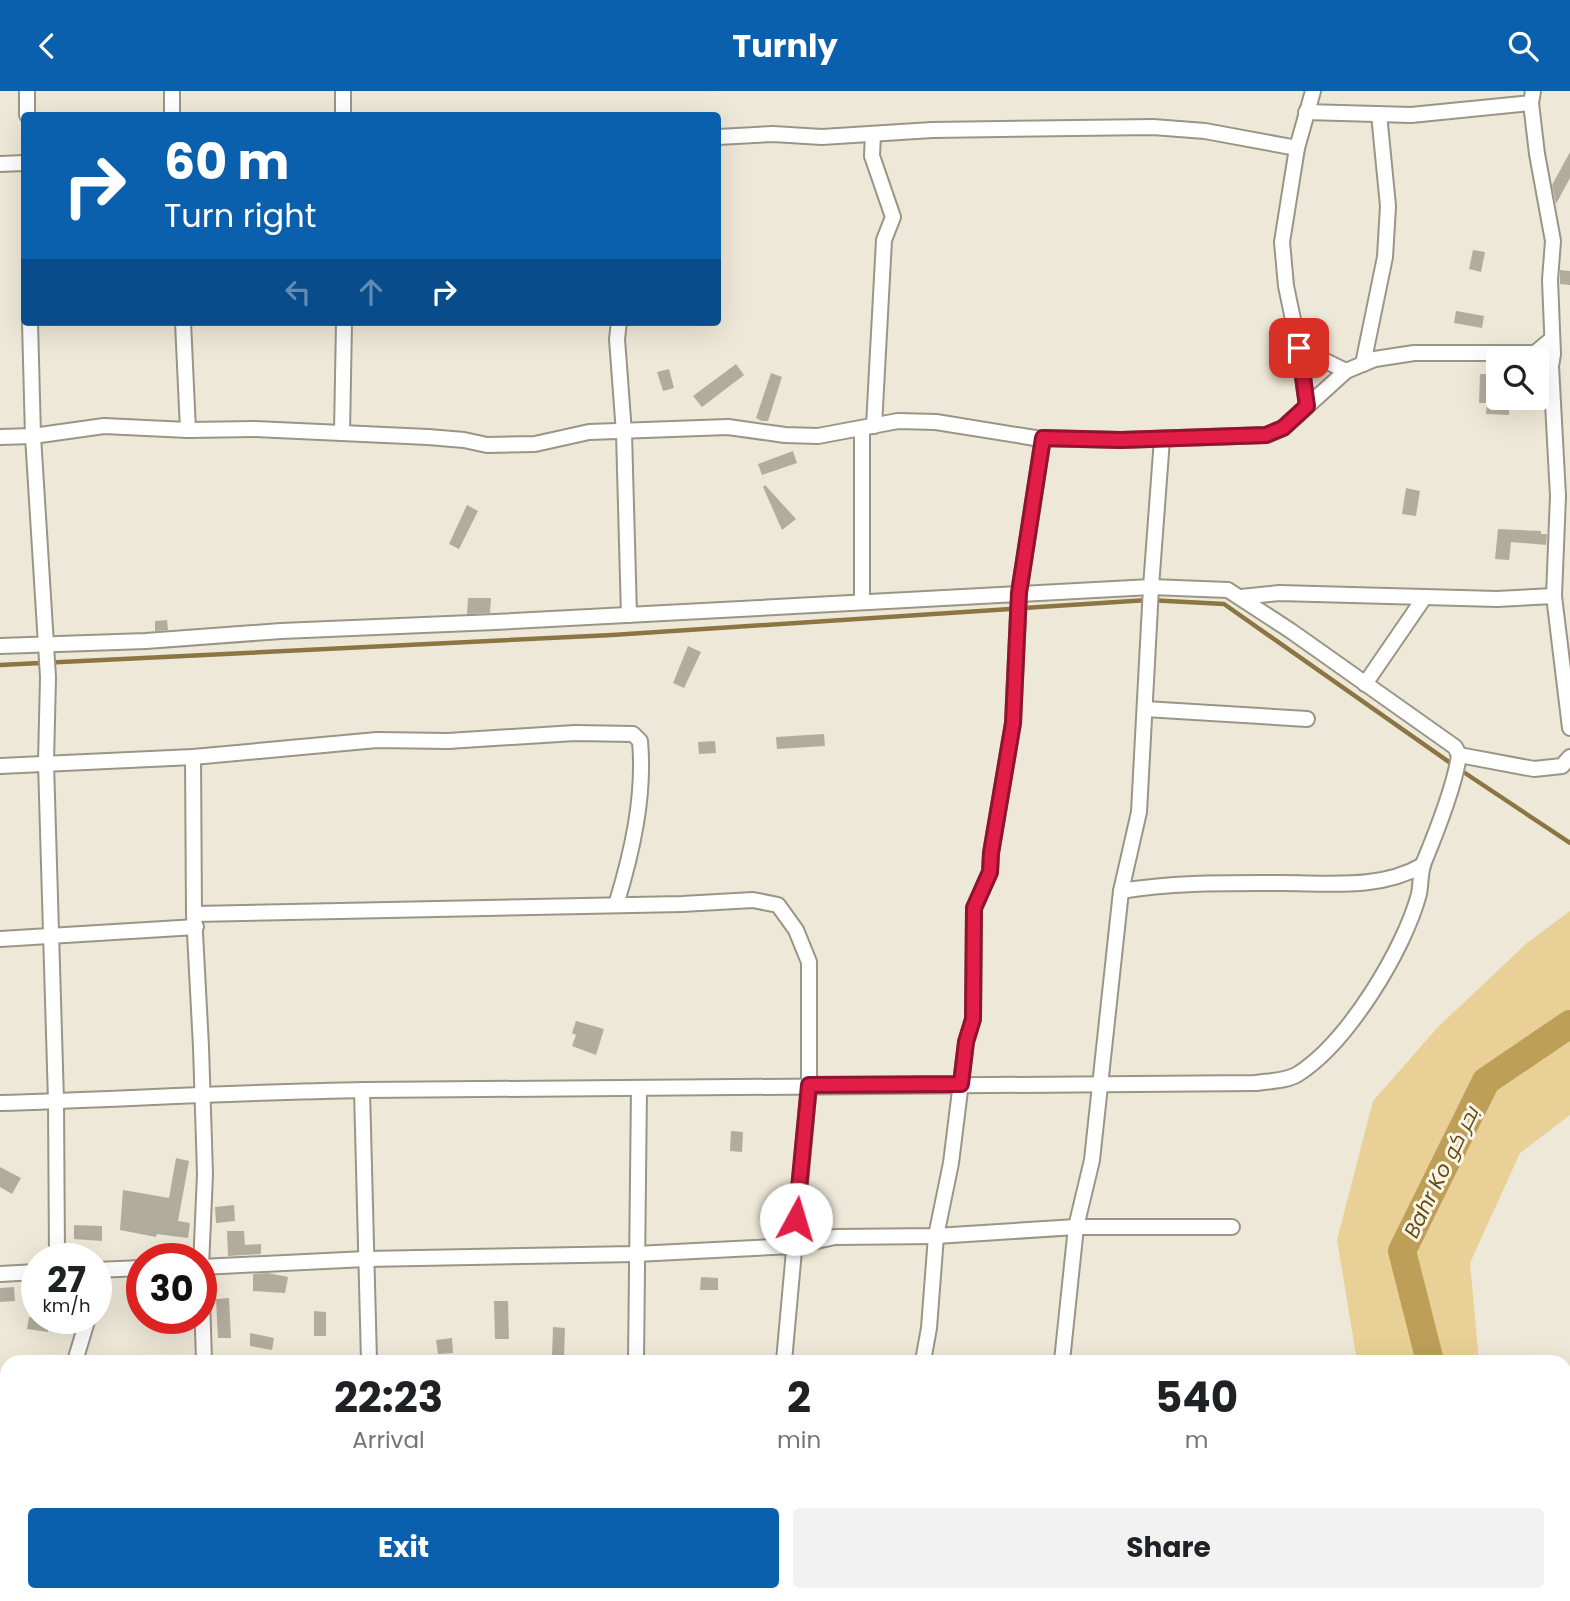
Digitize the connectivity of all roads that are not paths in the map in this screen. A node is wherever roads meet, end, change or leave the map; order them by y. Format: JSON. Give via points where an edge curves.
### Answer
{"nodes":[{"id":1,"x":27,"y":91,"type":"edge"},
{"id":2,"x":172,"y":91,"type":"edge"},
{"id":3,"x":343,"y":91,"type":"edge"},
{"id":4,"x":1313,"y":91,"type":"edge"},
{"id":5,"x":1532,"y":97,"type":"edge"},
{"id":6,"x":27,"y":112,"type":"edge"},
{"id":7,"x":172,"y":112,"type":"edge"},
{"id":8,"x":343,"y":112,"type":"edge"},
{"id":9,"x":1306,"y":112,"type":"junction"},
{"id":10,"x":1379,"y":114,"type":"junction"},
{"id":11,"x":873,"y":134,"type":"junction"},
{"id":12,"x":721,"y":137,"type":"edge"},
{"id":13,"x":1297,"y":148,"type":"junction"},
{"id":14,"x":21,"y":163,"type":"edge"},
{"id":15,"x":0,"y":164,"type":"edge"},
{"id":16,"x":30,"y":326,"type":"edge"},
{"id":17,"x":183,"y":326,"type":"edge"},
{"id":18,"x":344,"y":326,"type":"edge"},
{"id":19,"x":619,"y":326,"type":"edge"},
{"id":20,"x":1552,"y":339,"type":"junction"},
{"id":21,"x":1542,"y":347,"type":"edge"},
{"id":22,"x":1299,"y":348,"type":"junction"},
{"id":23,"x":1486,"y":353,"type":"edge"},
{"id":24,"x":1363,"y":364,"type":"junction"},
{"id":25,"x":1551,"y":366,"type":"joint"},
{"id":26,"x":1346,"y":371,"type":"junction"},
{"id":27,"x":1307,"y":406,"type":"junction"},
{"id":28,"x":868,"y":427,"type":"junction"},
{"id":29,"x":188,"y":429,"type":"junction"},
{"id":30,"x":342,"y":433,"type":"junction"},
{"id":31,"x":624,"y":433,"type":"junction"},
{"id":32,"x":33,"y":436,"type":"junction"},
{"id":33,"x":0,"y":437,"type":"edge"},
{"id":34,"x":1043,"y":438,"type":"junction"},
{"id":35,"x":1162,"y":439,"type":"junction"},
{"id":36,"x":1151,"y":587,"type":"junction"},
{"id":37,"x":1019,"y":593,"type":"junction"},
{"id":38,"x":1554,"y":596,"type":"junction"},
{"id":39,"x":1241,"y":597,"type":"junction"},
{"id":40,"x":1424,"y":598,"type":"junction"},
{"id":41,"x":862,"y":602,"type":"junction"},
{"id":42,"x":629,"y":615,"type":"junction"},
{"id":43,"x":47,"y":643,"type":"junction"},
{"id":44,"x":0,"y":646,"type":"edge"},
{"id":45,"x":1364,"y":684,"type":"junction"},
{"id":46,"x":1145,"y":709,"type":"junction"},
{"id":47,"x":1307,"y":719,"type":"dead end"},
{"id":48,"x":1570,"y":728,"type":"edge"},
{"id":49,"x":193,"y":757,"type":"junction"},
{"id":50,"x":1570,"y":757,"type":"edge"},
{"id":51,"x":1457,"y":763,"type":"junction"},
{"id":52,"x":46,"y":764,"type":"junction"},
{"id":53,"x":0,"y":766,"type":"edge"},
{"id":54,"x":1423,"y":865,"type":"junction"},
{"id":55,"x":1121,"y":891,"type":"junction"},
{"id":56,"x":616,"y":905,"type":"junction"},
{"id":57,"x":195,"y":920,"type":"junction"},
{"id":58,"x":51,"y":936,"type":"junction"},
{"id":59,"x":0,"y":939,"type":"edge"},
{"id":60,"x":961,"y":1084,"type":"junction"},
{"id":61,"x":1100,"y":1084,"type":"junction"},
{"id":62,"x":809,"y":1085,"type":"junction"},
{"id":63,"x":639,"y":1088,"type":"junction"},
{"id":64,"x":362,"y":1090,"type":"junction"},
{"id":65,"x":203,"y":1097,"type":"junction"},
{"id":66,"x":56,"y":1101,"type":"junction"},
{"id":67,"x":0,"y":1103,"type":"edge"},
{"id":68,"x":1076,"y":1227,"type":"junction"},
{"id":69,"x":1232,"y":1227,"type":"dead end"},
{"id":70,"x":936,"y":1236,"type":"junction"},
{"id":71,"x":57,"y":1243,"type":"edge"},
{"id":72,"x":202,"y":1243,"type":"edge"},
{"id":73,"x":793,"y":1246,"type":"junction"},
{"id":74,"x":636,"y":1254,"type":"junction"},
{"id":75,"x":366,"y":1259,"type":"junction"},
{"id":76,"x":217,"y":1266,"type":"edge"},
{"id":77,"x":21,"y":1273,"type":"edge"},
{"id":78,"x":0,"y":1274,"type":"edge"},
{"id":79,"x":83,"y":1334,"type":"edge"},
{"id":80,"x":203,"y":1334,"type":"edge"},
{"id":81,"x":77,"y":1355,"type":"edge"},
{"id":82,"x":204,"y":1355,"type":"edge"},
{"id":83,"x":369,"y":1355,"type":"edge"},
{"id":84,"x":636,"y":1355,"type":"edge"},
{"id":85,"x":784,"y":1355,"type":"edge"},
{"id":86,"x":924,"y":1355,"type":"edge"},
{"id":87,"x":1063,"y":1355,"type":"edge"}],
"edges":[{"from":1,"to":6,"type":"street"},
{"from":2,"to":7,"type":"street"},
{"from":3,"to":8,"type":"street"},
{"from":4,"to":9,"type":"street"},
{"from":5,"to":10,"type":"street","via":[[1458,112]]},
{"from":5,"to":20,"type":"street","via":[[1553,241]]},
{"from":9,"to":10,"type":"street"},
{"from":9,"to":13,"type":"street"},
{"from":10,"to":24,"type":"street","via":[[1387,193],[1385,257]]},
{"from":11,"to":12,"type":"street"},
{"from":11,"to":13,"type":"street","via":[[1153,127],[1205,131]]},
{"from":11,"to":28,"type":"street","via":[[872,156],[893,217],[884,240]]},
{"from":13,"to":22,"type":"street","via":[[1282,242]]},
{"from":14,"to":15,"type":"street"},
{"from":16,"to":32,"type":"street"},
{"from":17,"to":29,"type":"street"},
{"from":18,"to":30,"type":"street"},
{"from":19,"to":31,"type":"street"},
{"from":20,"to":21,"type":"street"},
{"from":20,"to":25,"type":"street"},
{"from":22,"to":26,"type":"street"},
{"from":22,"to":27,"type":"street"},
{"from":23,"to":24,"type":"street","via":[[1414,353]]},
{"from":24,"to":26,"type":"street"},
{"from":25,"to":38,"type":"street","via":[[1558,496]]},
{"from":26,"to":27,"type":"street"},
{"from":27,"to":35,"type":"street","via":[[1283,428],[1266,435]]},
{"from":28,"to":31,"type":"street","via":[[818,436],[728,427]]},
{"from":28,"to":34,"type":"street","via":[[898,421],[936,422]]},
{"from":28,"to":41,"type":"street"},
{"from":29,"to":30,"type":"street"},
{"from":29,"to":32,"type":"street","via":[[104,426]]},
{"from":30,"to":31,"type":"street","via":[[487,445],[536,444],[589,432]]},
{"from":31,"to":42,"type":"street"},
{"from":32,"to":33,"type":"street"},
{"from":32,"to":43,"type":"street"},
{"from":34,"to":35,"type":"street"},
{"from":34,"to":37,"type":"street"},
{"from":35,"to":36,"type":"street"},
{"from":36,"to":37,"type":"street"},
{"from":36,"to":39,"type":"street","via":[[1228,590]]},
{"from":36,"to":46,"type":"street"},
{"from":37,"to":41,"type":"street"},
{"from":37,"to":60,"type":"street","via":[[1013,723],[990,872],[974,908],[973,1019]]},
{"from":38,"to":40,"type":"street"},
{"from":38,"to":48,"type":"street"},
{"from":39,"to":40,"type":"street","via":[[1279,593]]},
{"from":39,"to":45,"type":"street"},
{"from":40,"to":45,"type":"street"},
{"from":41,"to":42,"type":"street"},
{"from":42,"to":43,"type":"street"},
{"from":43,"to":44,"type":"street"},
{"from":43,"to":52,"type":"street"},
{"from":45,"to":51,"type":"street","via":[[1455,747]]},
{"from":46,"to":47,"type":"street"},
{"from":46,"to":55,"type":"street","via":[[1139,812]]},
{"from":49,"to":52,"type":"street"},
{"from":49,"to":56,"type":"street","via":[[377,740],[633,734],[640,741],[641,752],[637,815]]},
{"from":49,"to":57,"type":"street"},
{"from":50,"to":51,"type":"street","via":[[1562,765],[1534,769]]},
{"from":51,"to":54,"type":"street"},
{"from":52,"to":53,"type":"street"},
{"from":52,"to":58,"type":"street"},
{"from":54,"to":55,"type":"street","via":[[1364,884],[1157,885]]},
{"from":54,"to":61,"type":"street","via":[[1419,893],[1401,942],[1370,997],[1322,1055],[1296,1076],[1256,1083]]},
{"from":55,"to":61,"type":"street"},
{"from":56,"to":57,"type":"street"},
{"from":56,"to":62,"type":"street","via":[[754,900],[778,905],[796,930],[808,962]]},
{"from":57,"to":58,"type":"street"},
{"from":57,"to":65,"type":"street"},
{"from":58,"to":59,"type":"street"},
{"from":58,"to":66,"type":"street"},
{"from":60,"to":61,"type":"street"},
{"from":60,"to":62,"type":"street"},
{"from":60,"to":70,"type":"street"},
{"from":61,"to":68,"type":"street","via":[[1092,1160]]},
{"from":62,"to":63,"type":"street"},
{"from":62,"to":73,"type":"street"},
{"from":63,"to":64,"type":"street"},
{"from":63,"to":74,"type":"street"},
{"from":64,"to":65,"type":"street"},
{"from":64,"to":75,"type":"street"},
{"from":65,"to":66,"type":"street"},
{"from":65,"to":72,"type":"street"},
{"from":66,"to":67,"type":"street"},
{"from":66,"to":71,"type":"street"},
{"from":68,"to":69,"type":"street"},
{"from":68,"to":70,"type":"street"},
{"from":68,"to":87,"type":"street"},
{"from":70,"to":73,"type":"street","via":[[835,1237]]},
{"from":70,"to":86,"type":"street"},
{"from":73,"to":74,"type":"street"},
{"from":73,"to":85,"type":"street"},
{"from":74,"to":75,"type":"street"},
{"from":74,"to":84,"type":"street"},
{"from":75,"to":76,"type":"street"},
{"from":75,"to":83,"type":"street"},
{"from":77,"to":78,"type":"street"},
{"from":79,"to":81,"type":"street"},
{"from":80,"to":82,"type":"street"}]}
